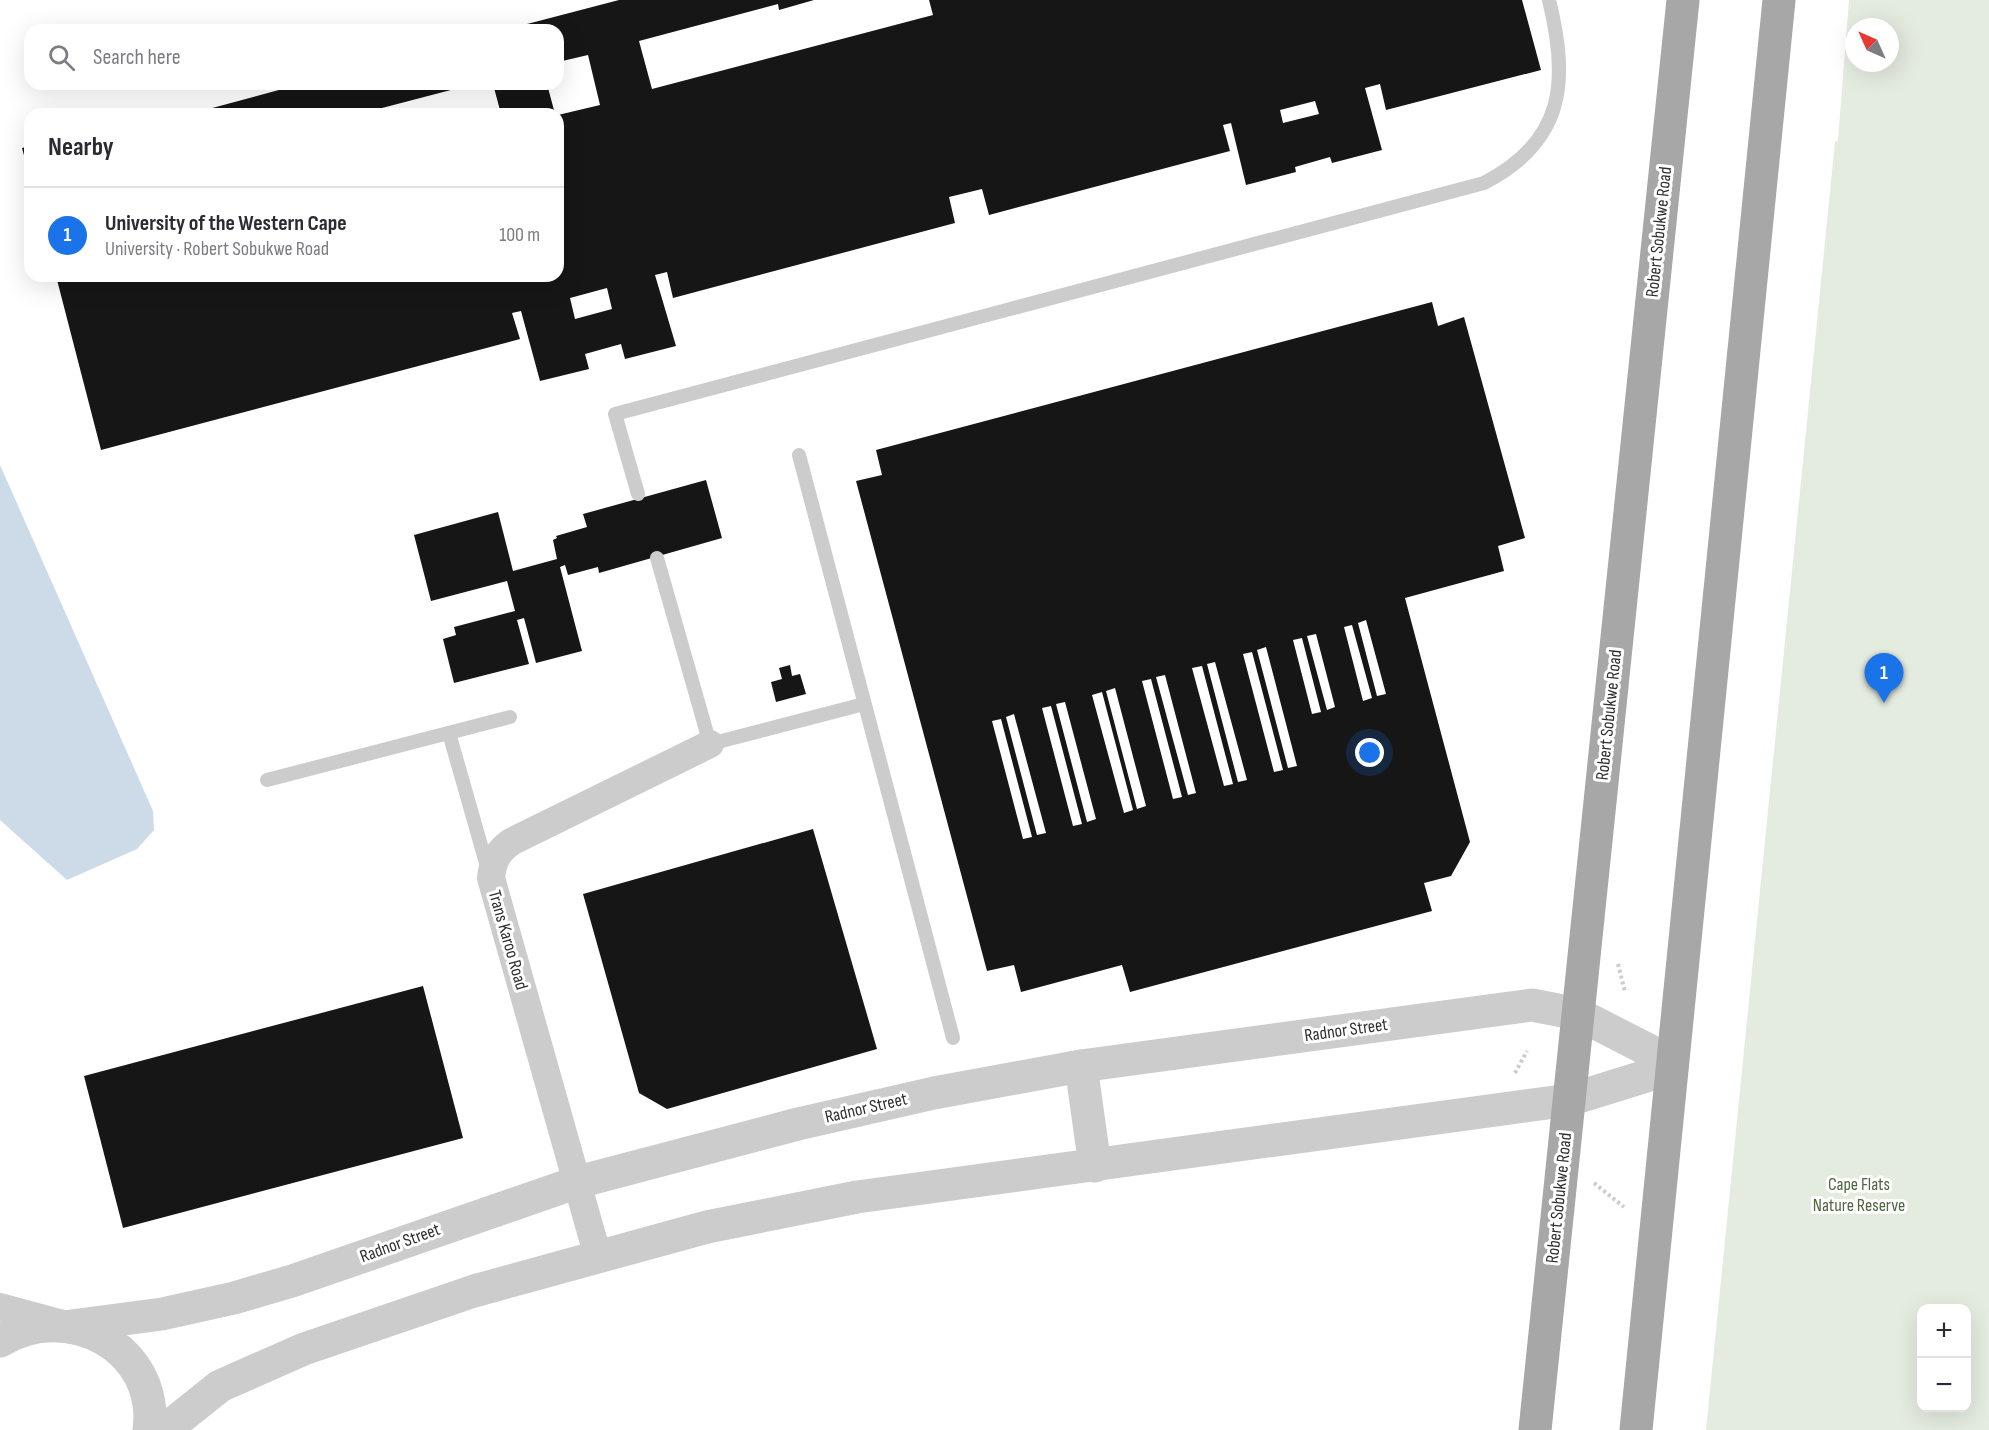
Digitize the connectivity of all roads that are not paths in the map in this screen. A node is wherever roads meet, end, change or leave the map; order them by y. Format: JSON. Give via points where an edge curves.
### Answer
{"nodes":[{"id":1,"x":1549,"y":0,"type":"edge"},
{"id":2,"x":1683,"y":0,"type":"edge"},
{"id":3,"x":1779,"y":0,"type":"edge"},
{"id":4,"x":799,"y":455,"type":"dead end"},
{"id":5,"x":638,"y":495,"type":"dead end"},
{"id":6,"x":657,"y":558,"type":"dead end"},
{"id":7,"x":864,"y":704,"type":"junction"},
{"id":8,"x":510,"y":717,"type":"dead end"},
{"id":9,"x":449,"y":733,"type":"junction"},
{"id":10,"x":710,"y":744,"type":"junction"},
{"id":11,"x":267,"y":780,"type":"dead end"},
{"id":12,"x":490,"y":878,"type":"junction"},
{"id":13,"x":1578,"y":1014,"type":"junction"},
{"id":14,"x":952,"y":1038,"type":"dead end"},
{"id":15,"x":1672,"y":1065,"type":"junction"},
{"id":16,"x":1081,"y":1066,"type":"junction"},
{"id":17,"x":1569,"y":1100,"type":"junction"},
{"id":18,"x":1095,"y":1166,"type":"junction"},
{"id":19,"x":578,"y":1182,"type":"junction"},
{"id":20,"x":598,"y":1257,"type":"junction"},
{"id":21,"x":0,"y":1307,"type":"edge"},
{"id":22,"x":66,"y":1325,"type":"junction"},
{"id":23,"x":0,"y":1341,"type":"edge"},
{"id":24,"x":149,"y":1430,"type":"edge"},
{"id":25,"x":165,"y":1430,"type":"edge"},
{"id":26,"x":1535,"y":1430,"type":"edge"},
{"id":27,"x":1636,"y":1430,"type":"edge"}],
"edges":[{"from":1,"to":5,"type":"lane","via":[[1560,61],[1557,94],[1549,121],[1533,149],[1511,169],[1484,183],[615,414]]},
{"from":2,"to":13,"type":"main road","name":"Robert Sobukwe Road"},
{"from":3,"to":15,"type":"main road"},
{"from":4,"to":7,"type":"lane"},
{"from":6,"to":10,"type":"lane"},
{"from":7,"to":10,"type":"lane"},
{"from":7,"to":14,"type":"lane"},
{"from":8,"to":9,"type":"lane"},
{"from":9,"to":11,"type":"lane"},
{"from":9,"to":12,"type":"lane"},
{"from":10,"to":12,"type":"street","name":"Trans Karoo Road","via":[[511,842],[497,854]]},
{"from":12,"to":19,"type":"street","name":"Trans Karoo Road"},
{"from":13,"to":15,"type":"street","name":"Radnor Street"},
{"from":13,"to":16,"type":"street","name":"Radnor Street","via":[[1532,1005]]},
{"from":13,"to":17,"type":"main road","name":"Robert Sobukwe Road"},
{"from":15,"to":17,"type":"street"},
{"from":15,"to":27,"type":"main road"},
{"from":16,"to":18,"type":"street"},
{"from":16,"to":19,"type":"street","name":"Radnor Street","via":[[934,1093],[798,1124]]},
{"from":17,"to":18,"type":"street"},
{"from":17,"to":26,"type":"main road","name":"Robert Sobukwe Road"},
{"from":18,"to":20,"type":"street","via":[[857,1197],[707,1227]]},
{"from":19,"to":20,"type":"street","name":"Trans Karoo Road"},
{"from":19,"to":22,"type":"street","name":"Radnor Street","via":[[234,1298],[162,1314]]},
{"from":20,"to":25,"type":"street","via":[[474,1291],[257,1368],[220,1386]]},
{"from":21,"to":22,"type":"street"},
{"from":22,"to":23,"type":"street","name":"Radnor Street","via":[[31,1327]]},
{"from":22,"to":24,"type":"street","via":[[96,1334],[118,1348],[135,1369],[146,1393]]}]}
